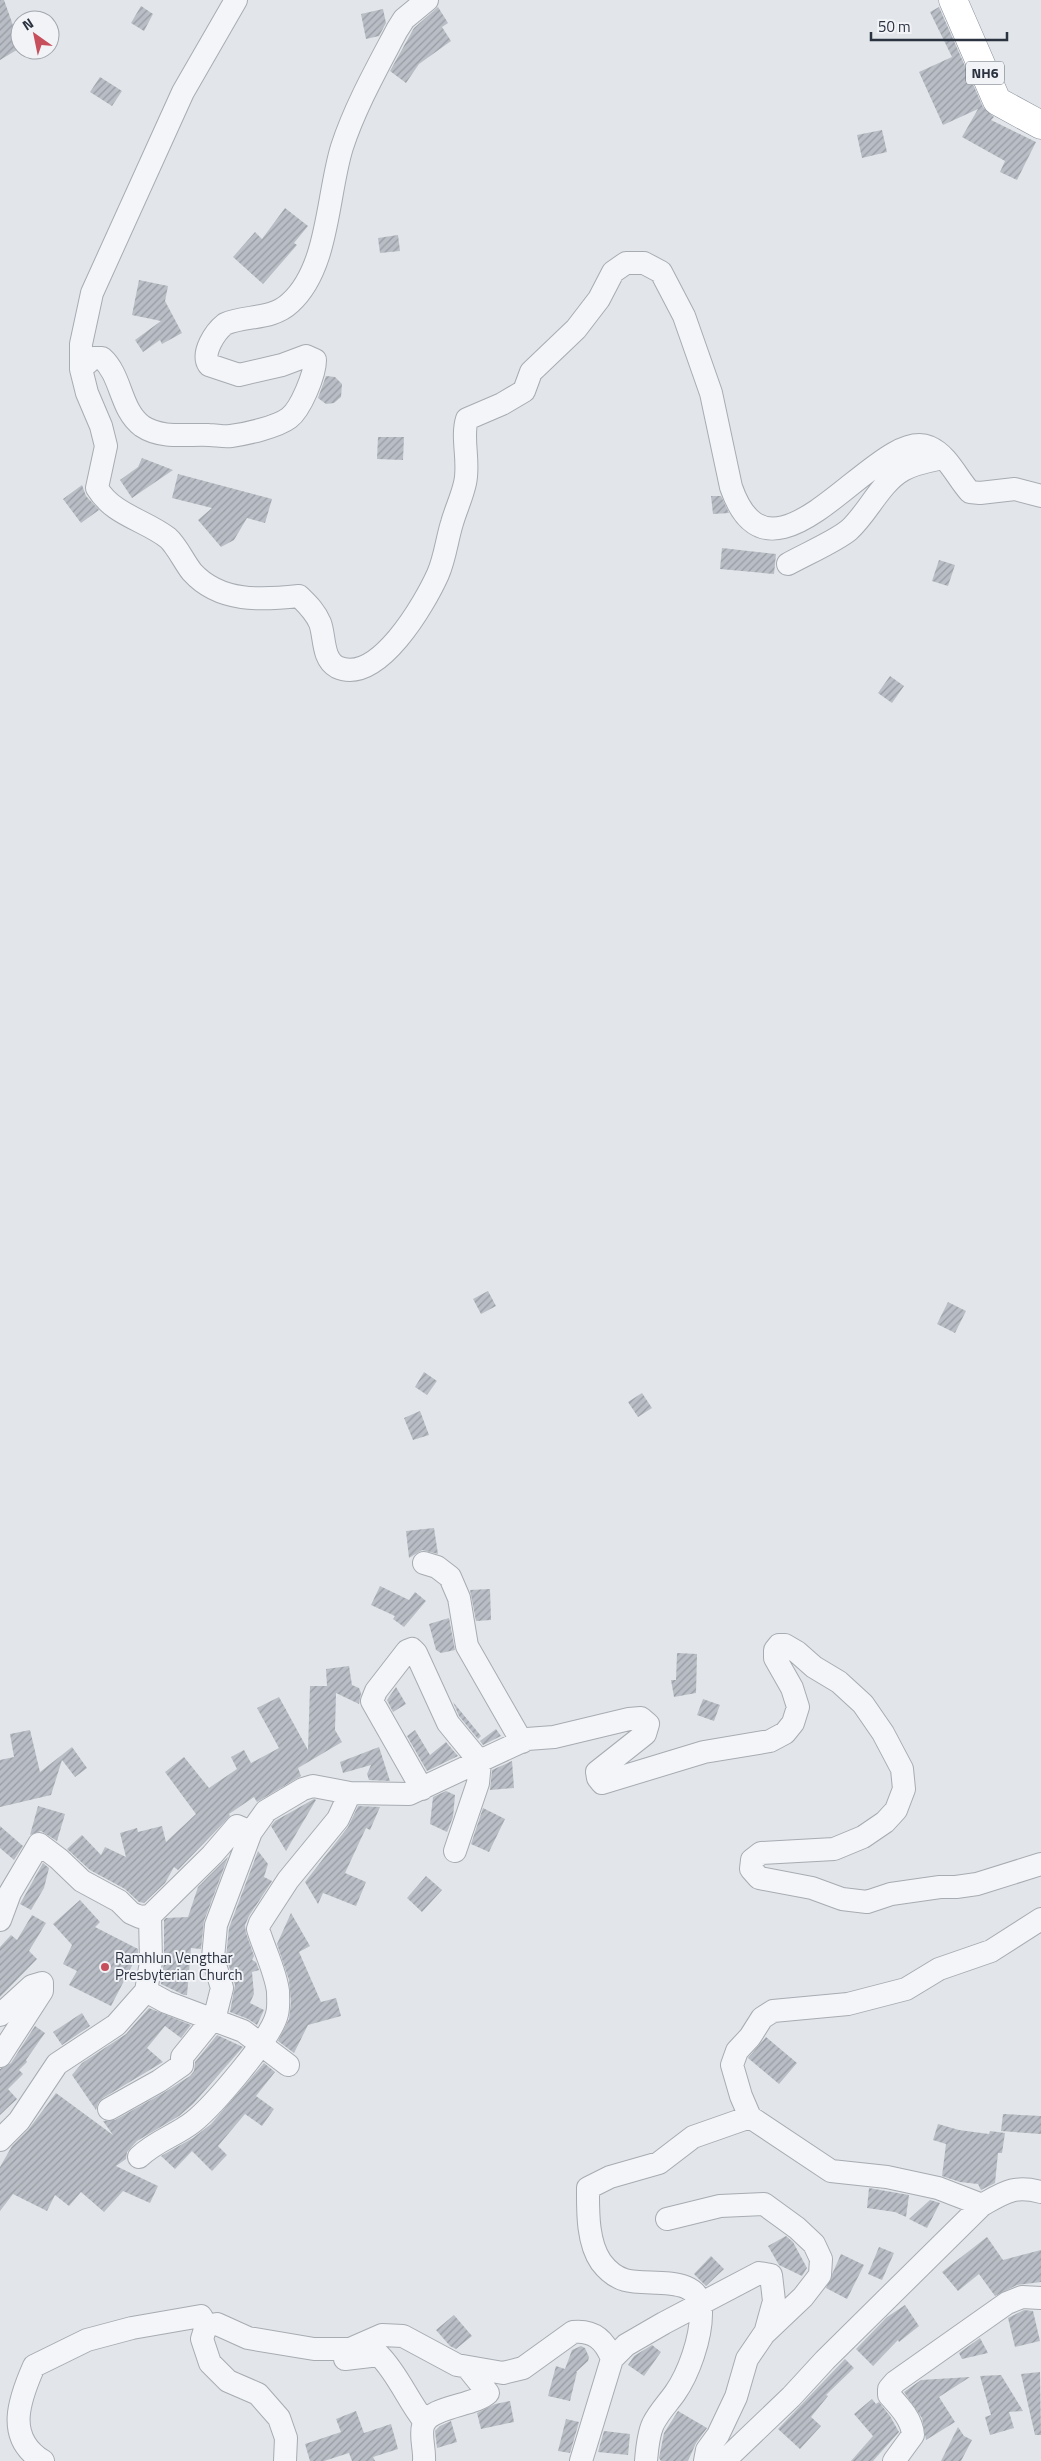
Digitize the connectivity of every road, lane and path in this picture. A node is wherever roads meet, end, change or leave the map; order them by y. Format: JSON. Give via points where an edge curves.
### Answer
{"nodes":[{"id":1,"x":236,"y":0,"type":"edge"},
{"id":2,"x":427,"y":0,"type":"edge"},
{"id":3,"x":953,"y":0,"type":"edge"},
{"id":4,"x":1041,"y":125,"type":"edge"},
{"id":5,"x":81,"y":369,"type":"junction"},
{"id":6,"x":943,"y":458,"type":"junction"},
{"id":7,"x":1041,"y":496,"type":"edge"},
{"id":8,"x":788,"y":564,"type":"dead end"},
{"id":9,"x":424,"y":1563,"type":"dead end"},
{"id":10,"x":522,"y":1742,"type":"junction"},
{"id":11,"x":480,"y":1762,"type":"junction"},
{"id":12,"x":422,"y":1789,"type":"junction"},
{"id":13,"x":350,"y":1793,"type":"junction"},
{"id":14,"x":251,"y":1832,"type":"junction"},
{"id":15,"x":455,"y":1851,"type":"dead end"},
{"id":16,"x":1041,"y":1864,"type":"edge"},
{"id":17,"x":150,"y":1916,"type":"junction"},
{"id":18,"x":1041,"y":1919,"type":"edge"},
{"id":19,"x":0,"y":1920,"type":"edge"},
{"id":20,"x":146,"y":1991,"type":"junction"},
{"id":21,"x":0,"y":2015,"type":"edge"},
{"id":22,"x":212,"y":2020,"type":"junction"},
{"id":23,"x":261,"y":2043,"type":"junction"},
{"id":24,"x":0,"y":2056,"type":"edge"},
{"id":25,"x":288,"y":2064,"type":"dead end"},
{"id":26,"x":109,"y":2109,"type":"dead end"},
{"id":27,"x":750,"y":2117,"type":"junction"},
{"id":28,"x":0,"y":2140,"type":"edge"},
{"id":29,"x":139,"y":2156,"type":"dead end"},
{"id":30,"x":1041,"y":2192,"type":"edge"},
{"id":31,"x":982,"y":2205,"type":"junction"},
{"id":32,"x":667,"y":2219,"type":"dead end"},
{"id":33,"x":1041,"y":2298,"type":"edge"},
{"id":34,"x":700,"y":2305,"type":"junction"},
{"id":35,"x":206,"y":2326,"type":"junction"},
{"id":36,"x":764,"y":2334,"type":"junction"},
{"id":37,"x":314,"y":2349,"type":"junction"},
{"id":38,"x":612,"y":2358,"type":"junction"},
{"id":39,"x":467,"y":2367,"type":"junction"},
{"id":40,"x":424,"y":2422,"type":"junction"},
{"id":41,"x":43,"y":2461,"type":"edge"},
{"id":42,"x":285,"y":2461,"type":"edge"},
{"id":43,"x":424,"y":2461,"type":"edge"},
{"id":44,"x":581,"y":2461,"type":"edge"},
{"id":45,"x":646,"y":2461,"type":"edge"},
{"id":46,"x":705,"y":2461,"type":"edge"},
{"id":47,"x":724,"y":2461,"type":"edge"},
{"id":48,"x":894,"y":2461,"type":"edge"}],
"edges":[{"from":1,"to":5,"type":"street","via":[[183,92],[92,293],[81,344]]},
{"from":2,"to":5,"type":"street","via":[[404,19],[397,30],[358,109],[334,175],[321,246],[299,293],[281,310],[226,324],[208,348],[206,357],[209,365],[239,375],[312,357],[315,370],[290,418],[266,428],[231,436],[155,432],[137,421],[130,412],[111,366],[102,358],[94,358]]},
{"from":3,"to":4,"type":"highway","number":"NH6","via":[[997,101]]},
{"from":5,"to":6,"type":"street","via":[[106,446],[97,488],[104,500],[168,539],[193,573],[210,587],[233,596],[262,600],[299,596],[313,610],[320,624],[330,660],[336,666],[349,670],[365,667],[400,636],[422,605],[438,572],[465,483],[468,464],[464,428],[467,420],[524,391],[531,372],[576,329],[599,299],[613,272],[626,263],[644,263],[661,272],[684,316],[711,393],[731,487],[736,502],[750,521],[770,529],[790,526],[895,454],[917,446],[929,447]]},
{"from":6,"to":7,"type":"street","via":[[970,492],[1015,489]]},
{"from":6,"to":8,"type":"street","via":[[901,471],[846,532]]},
{"from":9,"to":10,"type":"street","via":[[437,1567],[450,1577],[459,1598],[467,1646]]},
{"from":10,"to":11,"type":"street"},
{"from":10,"to":16,"type":"street","via":[[629,1719],[645,1720],[648,1724],[645,1734],[597,1772],[602,1783],[704,1752],[770,1741],[785,1733],[797,1715],[792,1688],[775,1658],[775,1650],[779,1645],[785,1645],[839,1682],[863,1704],[902,1768],[904,1788],[896,1810],[863,1837],[834,1849],[761,1853],[752,1860],[751,1869],[759,1878],[866,1902],[891,1894],[940,1886],[977,1884]]},
{"from":11,"to":12,"type":"street"},
{"from":11,"to":12,"type":"street","via":[[448,1722],[416,1653],[412,1649],[407,1651],[372,1701]]},
{"from":11,"to":15,"type":"street","via":[[478,1783]]},
{"from":12,"to":13,"type":"street","via":[[408,1794]]},
{"from":13,"to":14,"type":"street","via":[[313,1786],[303,1789],[266,1811]]},
{"from":13,"to":23,"type":"street","via":[[338,1819],[288,1880],[260,1923],[258,1929],[278,1992],[277,2014]]},
{"from":14,"to":17,"type":"street","via":[[237,1826]]},
{"from":14,"to":22,"type":"street","via":[[216,1925],[213,1958],[222,1988]]},
{"from":17,"to":19,"type":"street","via":[[140,1917],[131,1913],[119,1902],[82,1881],[39,1844],[10,1893]]},
{"from":17,"to":20,"type":"street","via":[[151,1962]]},
{"from":18,"to":27,"type":"street","via":[[991,1950],[939,1969],[906,1989],[848,2004],[773,2011],[762,2018],[737,2051],[732,2064]]},
{"from":20,"to":22,"type":"street"},
{"from":20,"to":28,"type":"street","via":[[116,2025],[56,2064],[19,2121]]},
{"from":21,"to":24,"type":"street","via":[[32,1986],[42,1983],[42,1991]]},
{"from":22,"to":23,"type":"street","via":[[243,2031]]},
{"from":22,"to":26,"type":"street","via":[[182,2056],[182,2064]]},
{"from":23,"to":25,"type":"street"},
{"from":23,"to":29,"type":"street","via":[[202,2114]]},
{"from":27,"to":31,"type":"street","via":[[831,2171],[887,2177],[938,2188]]},
{"from":27,"to":34,"type":"street","via":[[693,2137],[659,2163],[610,2177],[588,2188],[593,2241],[600,2260],[610,2272],[625,2280],[687,2287]]},
{"from":30,"to":31,"type":"street","via":[[1011,2189]]},
{"from":31,"to":47,"type":"street"},
{"from":32,"to":36,"type":"street","via":[[720,2206],[764,2204],[814,2244],[821,2259],[820,2275],[803,2297]]},
{"from":33,"to":48,"type":"street","via":[[1022,2297],[1007,2303],[889,2388],[889,2395],[901,2408],[913,2435]]},
{"from":34,"to":36,"type":"street","via":[[759,2274],[772,2275],[774,2300]]},
{"from":34,"to":38,"type":"street","via":[[626,2346]]},
{"from":34,"to":45,"type":"street","via":[[694,2351],[685,2377],[653,2424]]},
{"from":35,"to":37,"type":"street","via":[[217,2324],[248,2338]]},
{"from":35,"to":41,"type":"street","via":[[201,2316],[132,2328],[87,2340],[34,2366],[18,2422],[24,2444]]},
{"from":35,"to":42,"type":"street","via":[[202,2339],[210,2363],[228,2381],[258,2394],[279,2418],[286,2438]]},
{"from":36,"to":46,"type":"street","via":[[747,2359],[736,2397],[707,2450]]},
{"from":37,"to":39,"type":"street","via":[[350,2349],[382,2335],[403,2336],[442,2359]]},
{"from":37,"to":40,"type":"street","via":[[327,2361],[379,2355],[389,2365]]},
{"from":38,"to":39,"type":"street","via":[[600,2338],[582,2331],[565,2336],[523,2368],[512,2372]]},
{"from":38,"to":44,"type":"street"},
{"from":39,"to":40,"type":"street","via":[[488,2393],[429,2416]]},
{"from":40,"to":43,"type":"street"}]}
